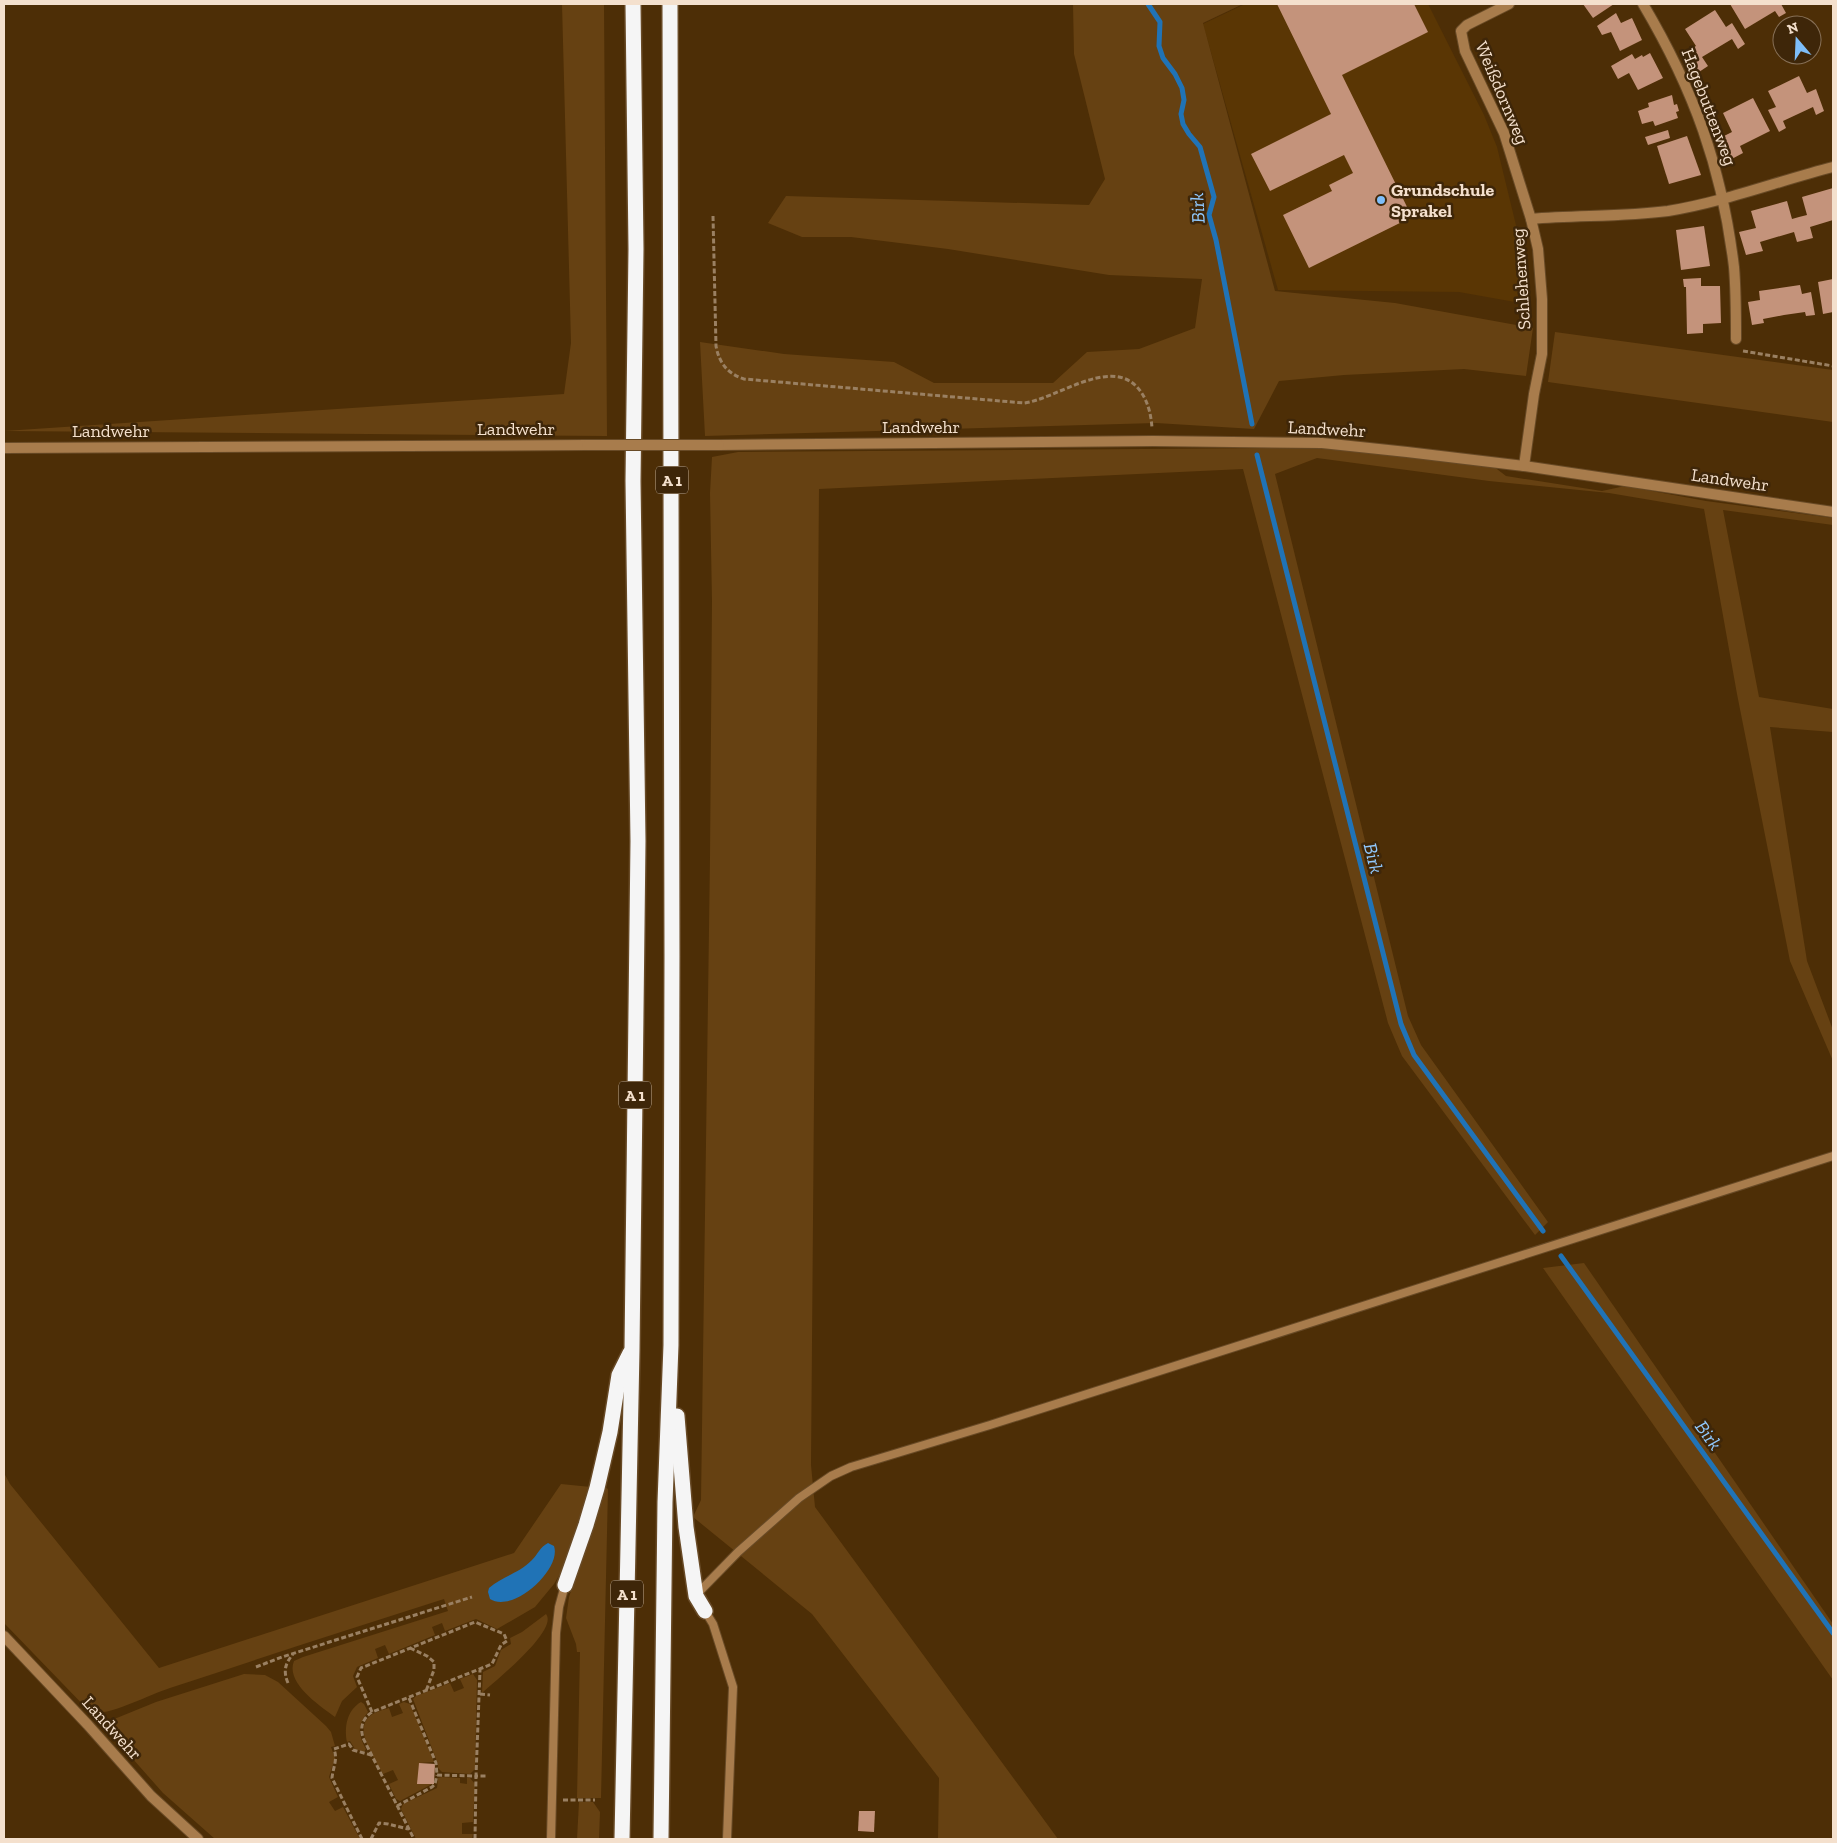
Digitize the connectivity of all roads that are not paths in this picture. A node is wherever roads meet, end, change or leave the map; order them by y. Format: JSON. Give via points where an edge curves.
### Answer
{"nodes":[{"id":1,"x":633,"y":4,"type":"edge"},
{"id":2,"x":670,"y":4,"type":"edge"},
{"id":3,"x":1509,"y":4,"type":"edge"},
{"id":4,"x":1643,"y":4,"type":"edge"},
{"id":5,"x":1833,"y":167,"type":"edge"},
{"id":6,"x":1723,"y":198,"type":"junction"},
{"id":7,"x":1531,"y":219,"type":"junction"},
{"id":8,"x":1736,"y":345,"type":"road end"},
{"id":9,"x":4,"y":448,"type":"edge"},
{"id":10,"x":1524,"y":466,"type":"junction"},
{"id":11,"x":1833,"y":512,"type":"edge"},
{"id":12,"x":1833,"y":1156,"type":"edge"},
{"id":13,"x":671,"y":1345,"type":"junction"},
{"id":14,"x":632,"y":1350,"type":"junction"},
{"id":15,"x":565,"y":1585,"type":"joint"},
{"id":16,"x":696,"y":1596,"type":"junction"},
{"id":17,"x":705,"y":1611,"type":"joint"},
{"id":18,"x":4,"y":1636,"type":"edge"},
{"id":19,"x":198,"y":1839,"type":"edge"},
{"id":20,"x":551,"y":1839,"type":"edge"},
{"id":21,"x":622,"y":1839,"type":"edge"},
{"id":22,"x":661,"y":1839,"type":"edge"},
{"id":23,"x":727,"y":1839,"type":"edge"}],
"edges":[{"from":1,"to":14,"type":"highway","number":"A 1","via":[[636,249],[633,481],[638,841]]},
{"from":2,"to":13,"type":"highway","number":"A 1"},
{"from":3,"to":7,"type":"street","name":"Weißdornweg","via":[[1467,25],[1462,37],[1465,51],[1504,133]]},
{"from":4,"to":6,"type":"street","name":"Hagebuttenweg","via":[[1669,47],[1690,93]]},
{"from":5,"to":6,"type":"street","name":"Schlehenweg"},
{"from":6,"to":7,"type":"street","name":"Schlehenweg","via":[[1666,211],[1621,216]]},
{"from":6,"to":8,"type":"street","via":[[1734,268]]},
{"from":7,"to":10,"type":"street","name":"Schlehenweg","via":[[1538,249],[1542,354]]},
{"from":9,"to":10,"type":"street","name":"Landwehr","bridge":true,"via":[[1153,441],[1322,443]]},
{"from":10,"to":11,"type":"street","name":"Landwehr"},
{"from":12,"to":16,"type":"lane","via":[[851,1467],[822,1481],[799,1498],[738,1552]]},
{"from":13,"to":16,"type":"highway","via":[[686,1527]]},
{"from":13,"to":22,"type":"highway","number":"A 1"},
{"from":14,"to":15,"type":"highway","via":[[619,1375],[597,1488]]},
{"from":14,"to":21,"type":"highway","number":"A 1"},
{"from":15,"to":20,"type":"lane","via":[[556,1633]]},
{"from":16,"to":17,"type":"highway"},
{"from":17,"to":23,"type":"lane","via":[[713,1624],[733,1687]]},
{"from":18,"to":19,"type":"street","name":"Landwehr","via":[[151,1796]]}]}
